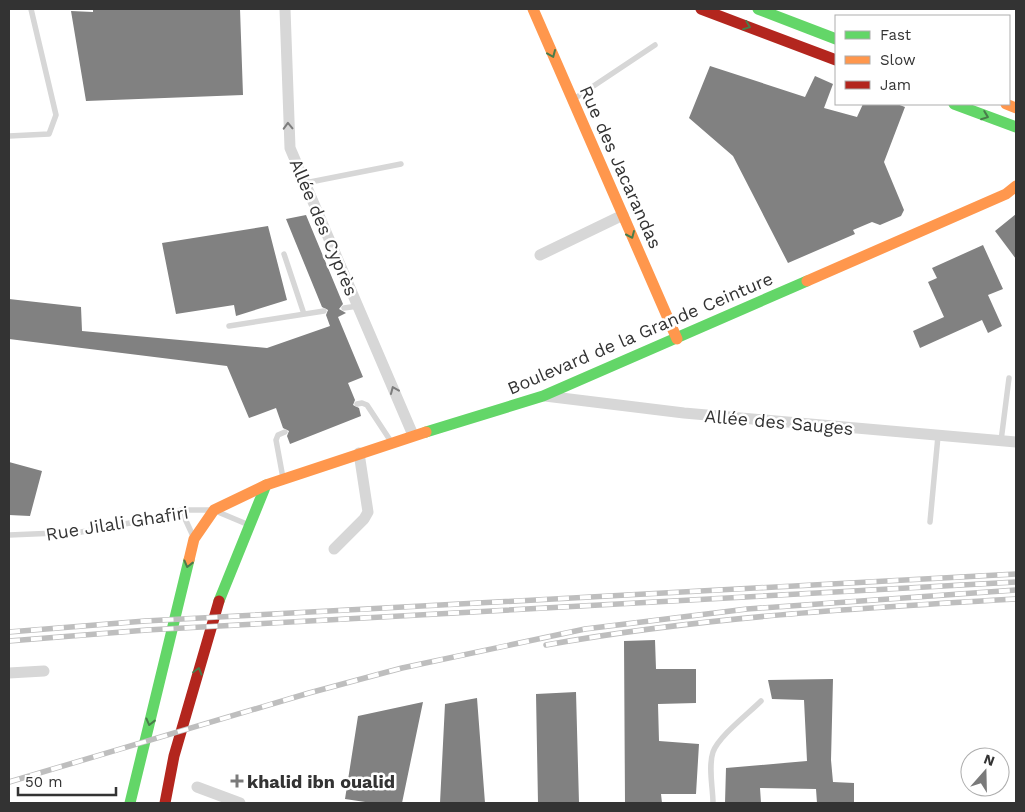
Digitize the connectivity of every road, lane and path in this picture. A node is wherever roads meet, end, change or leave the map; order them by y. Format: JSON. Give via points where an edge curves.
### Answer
{"nodes":[{"id":1,"x":31,"y":9,"type":"edge"},
{"id":2,"x":285,"y":9,"type":"edge"},
{"id":3,"x":533,"y":9,"type":"edge"},
{"id":4,"x":701,"y":9,"type":"edge"},
{"id":5,"x":758,"y":9,"type":"edge"},
{"id":6,"x":835,"y":39,"type":"edge"},
{"id":7,"x":655,"y":45,"type":"dead end"},
{"id":8,"x":835,"y":60,"type":"edge"},
{"id":9,"x":572,"y":100,"type":"junction"},
{"id":10,"x":957,"y":105,"type":"edge"},
{"id":11,"x":1016,"y":127,"type":"edge"},
{"id":12,"x":9,"y":136,"type":"edge"},
{"id":13,"x":400,"y":164,"type":"dead end"},
{"id":14,"x":305,"y":183,"type":"junction"},
{"id":15,"x":1016,"y":186,"type":"edge"},
{"id":16,"x":623,"y":215,"type":"junction"},
{"id":17,"x":284,"y":254,"type":"dead end"},
{"id":18,"x":540,"y":255,"type":"dead end"},
{"id":19,"x":358,"y":306,"type":"junction"},
{"id":20,"x":344,"y":308,"type":"dead end"},
{"id":21,"x":324,"y":311,"type":"dead end"},
{"id":22,"x":304,"y":314,"type":"junction"},
{"id":23,"x":229,"y":326,"type":"dead end"},
{"id":24,"x":677,"y":339,"type":"junction"},
{"id":25,"x":1009,"y":378,"type":"dead end"},
{"id":26,"x":543,"y":396,"type":"junction"},
{"id":27,"x":357,"y":404,"type":"dead end"},
{"id":28,"x":285,"y":432,"type":"dead end"},
{"id":29,"x":413,"y":435,"type":"junction"},
{"id":30,"x":938,"y":436,"type":"junction"},
{"id":31,"x":1001,"y":441,"type":"junction"},
{"id":32,"x":391,"y":442,"type":"junction"},
{"id":33,"x":1016,"y":442,"type":"edge"},
{"id":34,"x":359,"y":453,"type":"junction"},
{"id":35,"x":283,"y":480,"type":"junction"},
{"id":36,"x":266,"y":485,"type":"junction"},
{"id":37,"x":181,"y":510,"type":"junction"},
{"id":38,"x":214,"y":510,"type":"junction"},
{"id":39,"x":930,"y":522,"type":"dead end"},
{"id":40,"x":251,"y":526,"type":"junction"},
{"id":41,"x":9,"y":536,"type":"edge"},
{"id":42,"x":194,"y":539,"type":"junction"},
{"id":43,"x":334,"y":548,"type":"dead end"},
{"id":44,"x":44,"y":671,"type":"dead end"},
{"id":45,"x":9,"y":673,"type":"edge"},
{"id":46,"x":761,"y":701,"type":"dead end"},
{"id":47,"x":197,"y":787,"type":"dead end"},
{"id":48,"x":130,"y":803,"type":"edge"},
{"id":49,"x":165,"y":803,"type":"edge"},
{"id":50,"x":240,"y":803,"type":"edge"},
{"id":51,"x":713,"y":803,"type":"edge"}],
"edges":[{"from":1,"to":12,"type":"lane","via":[[56,115],[49,134]]},
{"from":14,"to":2,"type":"street","name":"Allée des Cyprès","one_way":true,"via":[[290,148]]},
{"from":3,"to":9,"type":"main road","name":"Rue des Jacarandas","one_way":true},
{"from":4,"to":8,"type":"main road","one_way":true},
{"from":5,"to":6,"type":"main road"},
{"from":7,"to":9,"type":"lane"},
{"from":9,"to":16,"type":"main road","name":"Rue des Jacarandas"},
{"from":10,"to":11,"type":"main road","one_way":true},
{"from":13,"to":14,"type":"lane"},
{"from":14,"to":19,"type":"street","name":"Allée des Cyprès"},
{"from":15,"to":24,"type":"main road","name":"Boulevard de la Grande Ceinture","via":[[1006,194]]},
{"from":16,"to":18,"type":"street"},
{"from":16,"to":24,"type":"main road","name":"Rue des Jacarandas","one_way":true},
{"from":17,"to":22,"type":"lane"},
{"from":19,"to":20,"type":"lane"},
{"from":29,"to":19,"type":"street","name":"Allée des Cyprès","one_way":true},
{"from":21,"to":22,"type":"lane"},
{"from":22,"to":23,"type":"lane"},
{"from":24,"to":26,"type":"main road","name":"Boulevard de la Grande Ceinture"},
{"from":25,"to":31,"type":"lane"},
{"from":26,"to":29,"type":"main road","name":"Boulevard de la Grande Ceinture"},
{"from":26,"to":30,"type":"street","name":"Allée des Sauges","via":[[684,413]]},
{"from":27,"to":32,"type":"lane","via":[[367,405]]},
{"from":28,"to":35,"type":"lane","via":[[276,440]]},
{"from":29,"to":32,"type":"main road","name":"Boulevard de la Grande Ceinture"},
{"from":30,"to":31,"type":"street","name":"Allée des Sauges"},
{"from":30,"to":39,"type":"lane"},
{"from":31,"to":33,"type":"street","name":"Allée des Sauges"},
{"from":32,"to":34,"type":"main road","name":"Boulevard de la Grande Ceinture"},
{"from":34,"to":35,"type":"main road","name":"Boulevard de la Grande Ceinture"},
{"from":34,"to":43,"type":"street","via":[[368,512]]},
{"from":35,"to":36,"type":"main road","name":"Boulevard de la Grande Ceinture"},
{"from":36,"to":38,"type":"main road","name":"Boulevard de la Grande Ceinture"},
{"from":36,"to":40,"type":"main road"},
{"from":37,"to":38,"type":"lane","name":"Rue Jilali Ghafiri"},
{"from":37,"to":41,"type":"lane","name":"Rue Jilali Ghafiri","via":[[157,518],[81,532]]},
{"from":37,"to":42,"type":"lane"},
{"from":38,"to":40,"type":"lane","name":"Rue Jilali Ghafiri"},
{"from":38,"to":42,"type":"main road","name":"Boulevard de la Grande Ceinture"},
{"from":49,"to":40,"type":"main road","one_way":true,"via":[[174,756],[223,586]]},
{"from":42,"to":48,"type":"main road","name":"Boulevard de la Grande Ceinture","one_way":true},
{"from":44,"to":45,"type":"street"},
{"from":46,"to":51,"type":"lane","via":[[713,752]]},
{"from":47,"to":50,"type":"street"}]}
